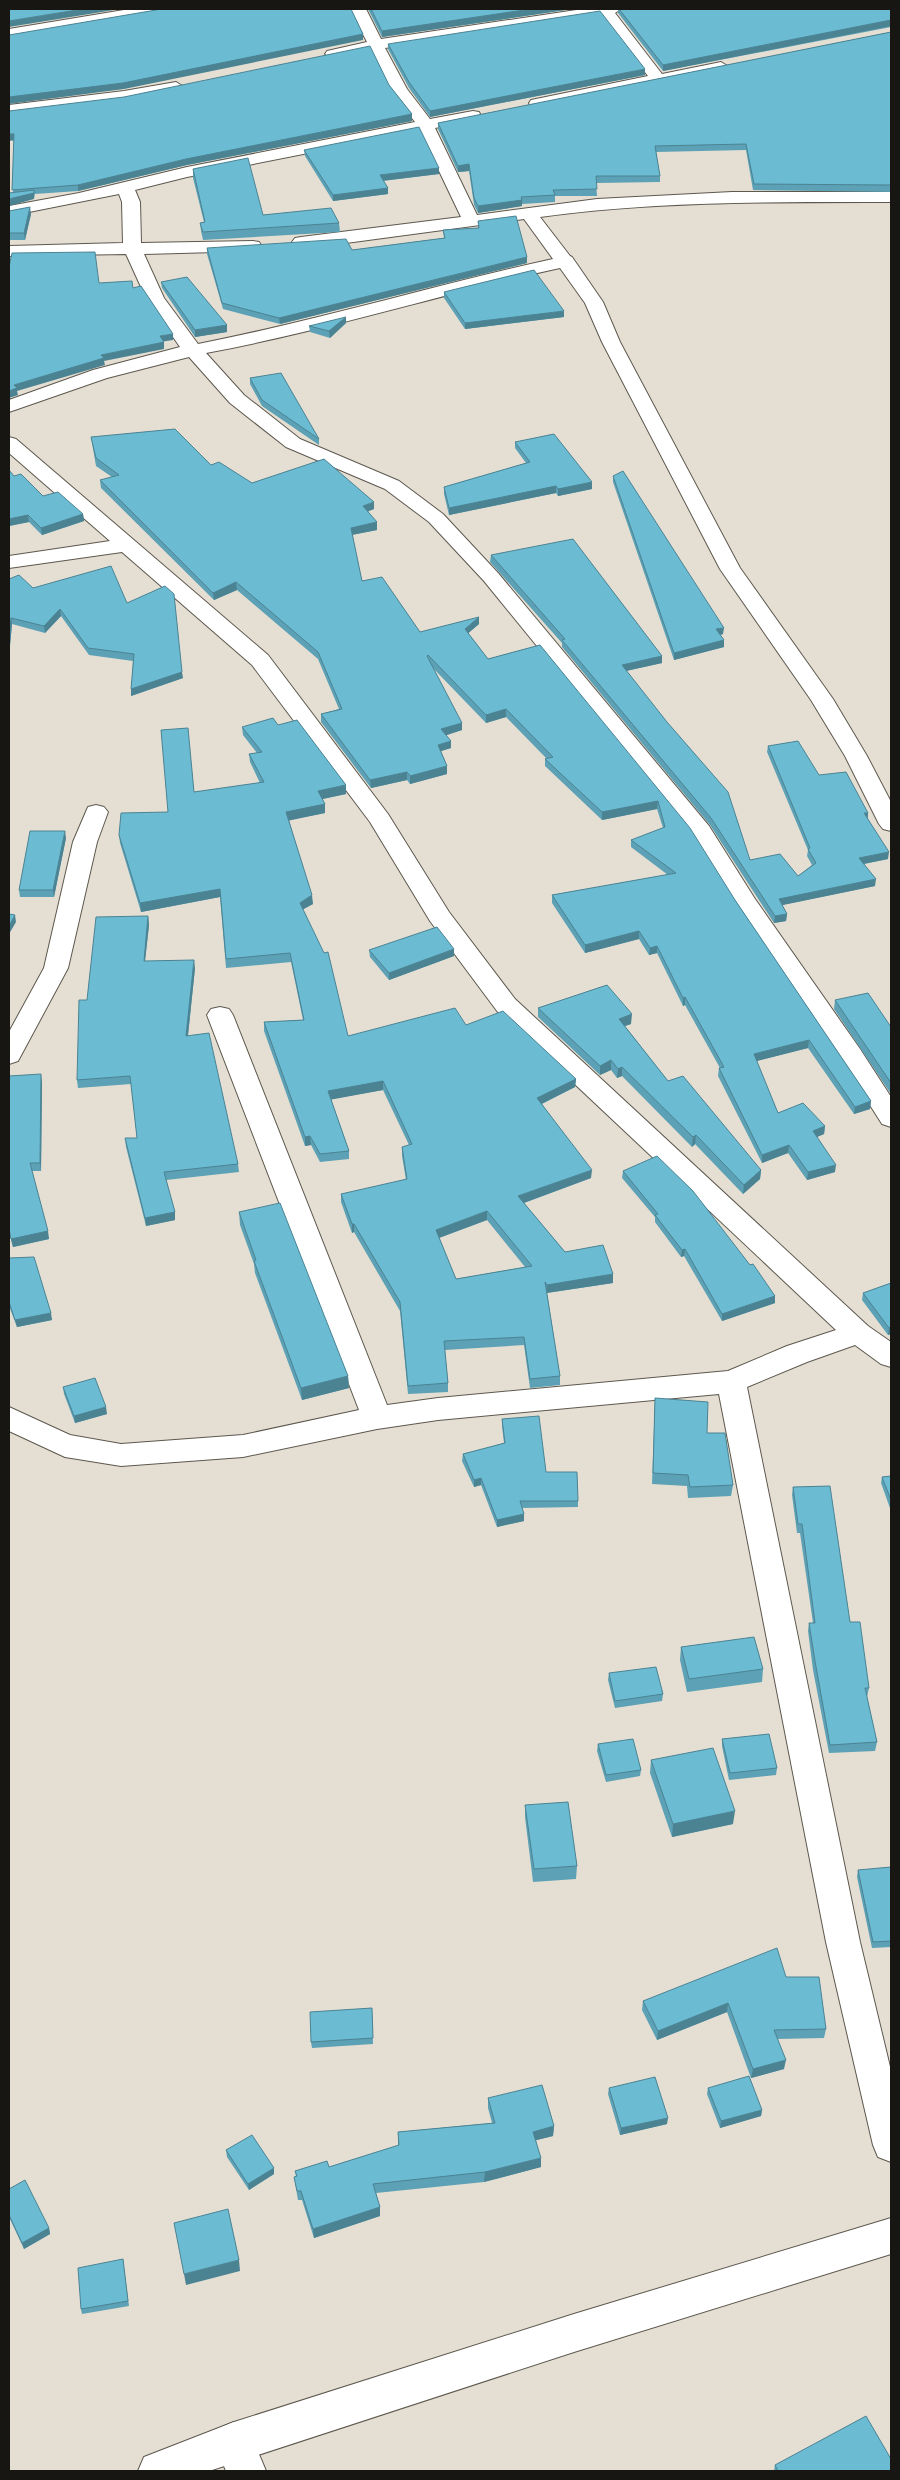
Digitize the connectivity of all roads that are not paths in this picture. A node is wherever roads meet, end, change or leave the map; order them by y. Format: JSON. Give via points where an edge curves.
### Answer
{"nodes":[{"id":1,"x":156,"y":9,"type":"edge"},
{"id":2,"x":358,"y":9,"type":"edge"},
{"id":3,"x":608,"y":9,"type":"edge"},
{"id":4,"x":9,"y":34,"type":"edge"},
{"id":5,"x":378,"y":44,"type":"junction"},
{"id":6,"x":319,"y":56,"type":"edge"},
{"id":7,"x":741,"y":63,"type":"edge"},
{"id":8,"x":658,"y":79,"type":"junction"},
{"id":9,"x":190,"y":84,"type":"edge"},
{"id":10,"x":522,"y":106,"type":"edge"},
{"id":11,"x":9,"y":110,"type":"edge"},
{"id":12,"x":494,"y":112,"type":"edge"},
{"id":13,"x":426,"y":126,"type":"junction"},
{"id":14,"x":125,"y":186,"type":"junction"},
{"id":15,"x":891,"y":198,"type":"edge"},
{"id":16,"x":9,"y":211,"type":"edge"},
{"id":17,"x":528,"y":214,"type":"junction"},
{"id":18,"x":471,"y":220,"type":"junction"},
{"id":19,"x":285,"y":243,"type":"edge"},
{"id":20,"x":267,"y":245,"type":"edge"},
{"id":21,"x":132,"y":248,"type":"junction"},
{"id":22,"x":9,"y":251,"type":"edge"},
{"id":23,"x":566,"y":261,"type":"junction"},
{"id":24,"x":193,"y":350,"type":"junction"},
{"id":25,"x":9,"y":406,"type":"edge"},
{"id":26,"x":9,"y":443,"type":"edge"},
{"id":27,"x":125,"y":545,"type":"junction"},
{"id":28,"x":9,"y":562,"type":"edge"},
{"id":29,"x":96,"y":812,"type":"dead end"},
{"id":30,"x":891,"y":824,"type":"edge"},
{"id":31,"x":220,"y":1015,"type":"dead end"},
{"id":32,"x":9,"y":1055,"type":"edge"},
{"id":33,"x":891,"y":1118,"type":"edge"},
{"id":34,"x":858,"y":1333,"type":"junction"},
{"id":35,"x":891,"y":1356,"type":"edge"},
{"id":36,"x":731,"y":1382,"type":"junction"},
{"id":37,"x":9,"y":1418,"type":"edge"},
{"id":38,"x":377,"y":1418,"type":"junction"},
{"id":39,"x":891,"y":2145,"type":"edge"},
{"id":40,"x":891,"y":2236,"type":"edge"},
{"id":41,"x":240,"y":2457,"type":"edge"},
{"id":42,"x":158,"y":2471,"type":"edge"}],
"edges":[{"from":1,"to":4,"type":"street"},
{"from":2,"to":5,"type":"street"},
{"from":3,"to":5,"type":"street"},
{"from":3,"to":8,"type":"street"},
{"from":5,"to":6,"type":"street"},
{"from":5,"to":13,"type":"street","via":[[399,90]]},
{"from":7,"to":8,"type":"street"},
{"from":8,"to":10,"type":"street"},
{"from":9,"to":11,"type":"street"},
{"from":12,"to":13,"type":"street"},
{"from":13,"to":14,"type":"street"},
{"from":13,"to":18,"type":"street"},
{"from":14,"to":16,"type":"street"},
{"from":14,"to":21,"type":"street","via":[[131,202]]},
{"from":15,"to":17,"type":"street","via":[[732,197],[597,204]]},
{"from":17,"to":18,"type":"street"},
{"from":17,"to":23,"type":"street"},
{"from":18,"to":19,"type":"street","via":[[332,240]]},
{"from":20,"to":21,"type":"street"},
{"from":21,"to":22,"type":"street"},
{"from":21,"to":24,"type":"street","via":[[155,298]]},
{"from":23,"to":24,"type":"street","via":[[459,285],[268,336]]},
{"from":23,"to":30,"type":"street","via":[[594,302],[611,342],[730,569],[822,699]]},
{"from":24,"to":25,"type":"street","via":[[100,374]]},
{"from":24,"to":33,"type":"street","via":[[237,399],[293,443],[392,485],[436,518],[491,577],[701,831],[745,902]]},
{"from":26,"to":27,"type":"street"},
{"from":27,"to":28,"type":"street"},
{"from":27,"to":34,"type":"street","via":[[260,660],[380,819],[440,916],[506,1005]]},
{"from":29,"to":32,"type":"street","via":[[85,842],[56,968]]},
{"from":31,"to":38,"type":"street"},
{"from":34,"to":35,"type":"street"},
{"from":34,"to":36,"type":"street"},
{"from":36,"to":38,"type":"street","via":[[438,1409]]},
{"from":36,"to":39,"type":"street","via":[[843,1942]]},
{"from":37,"to":38,"type":"street","via":[[65,1446],[121,1455],[243,1446]]},
{"from":40,"to":41,"type":"street","via":[[574,2333]]},
{"from":41,"to":42,"type":"street"}]}
